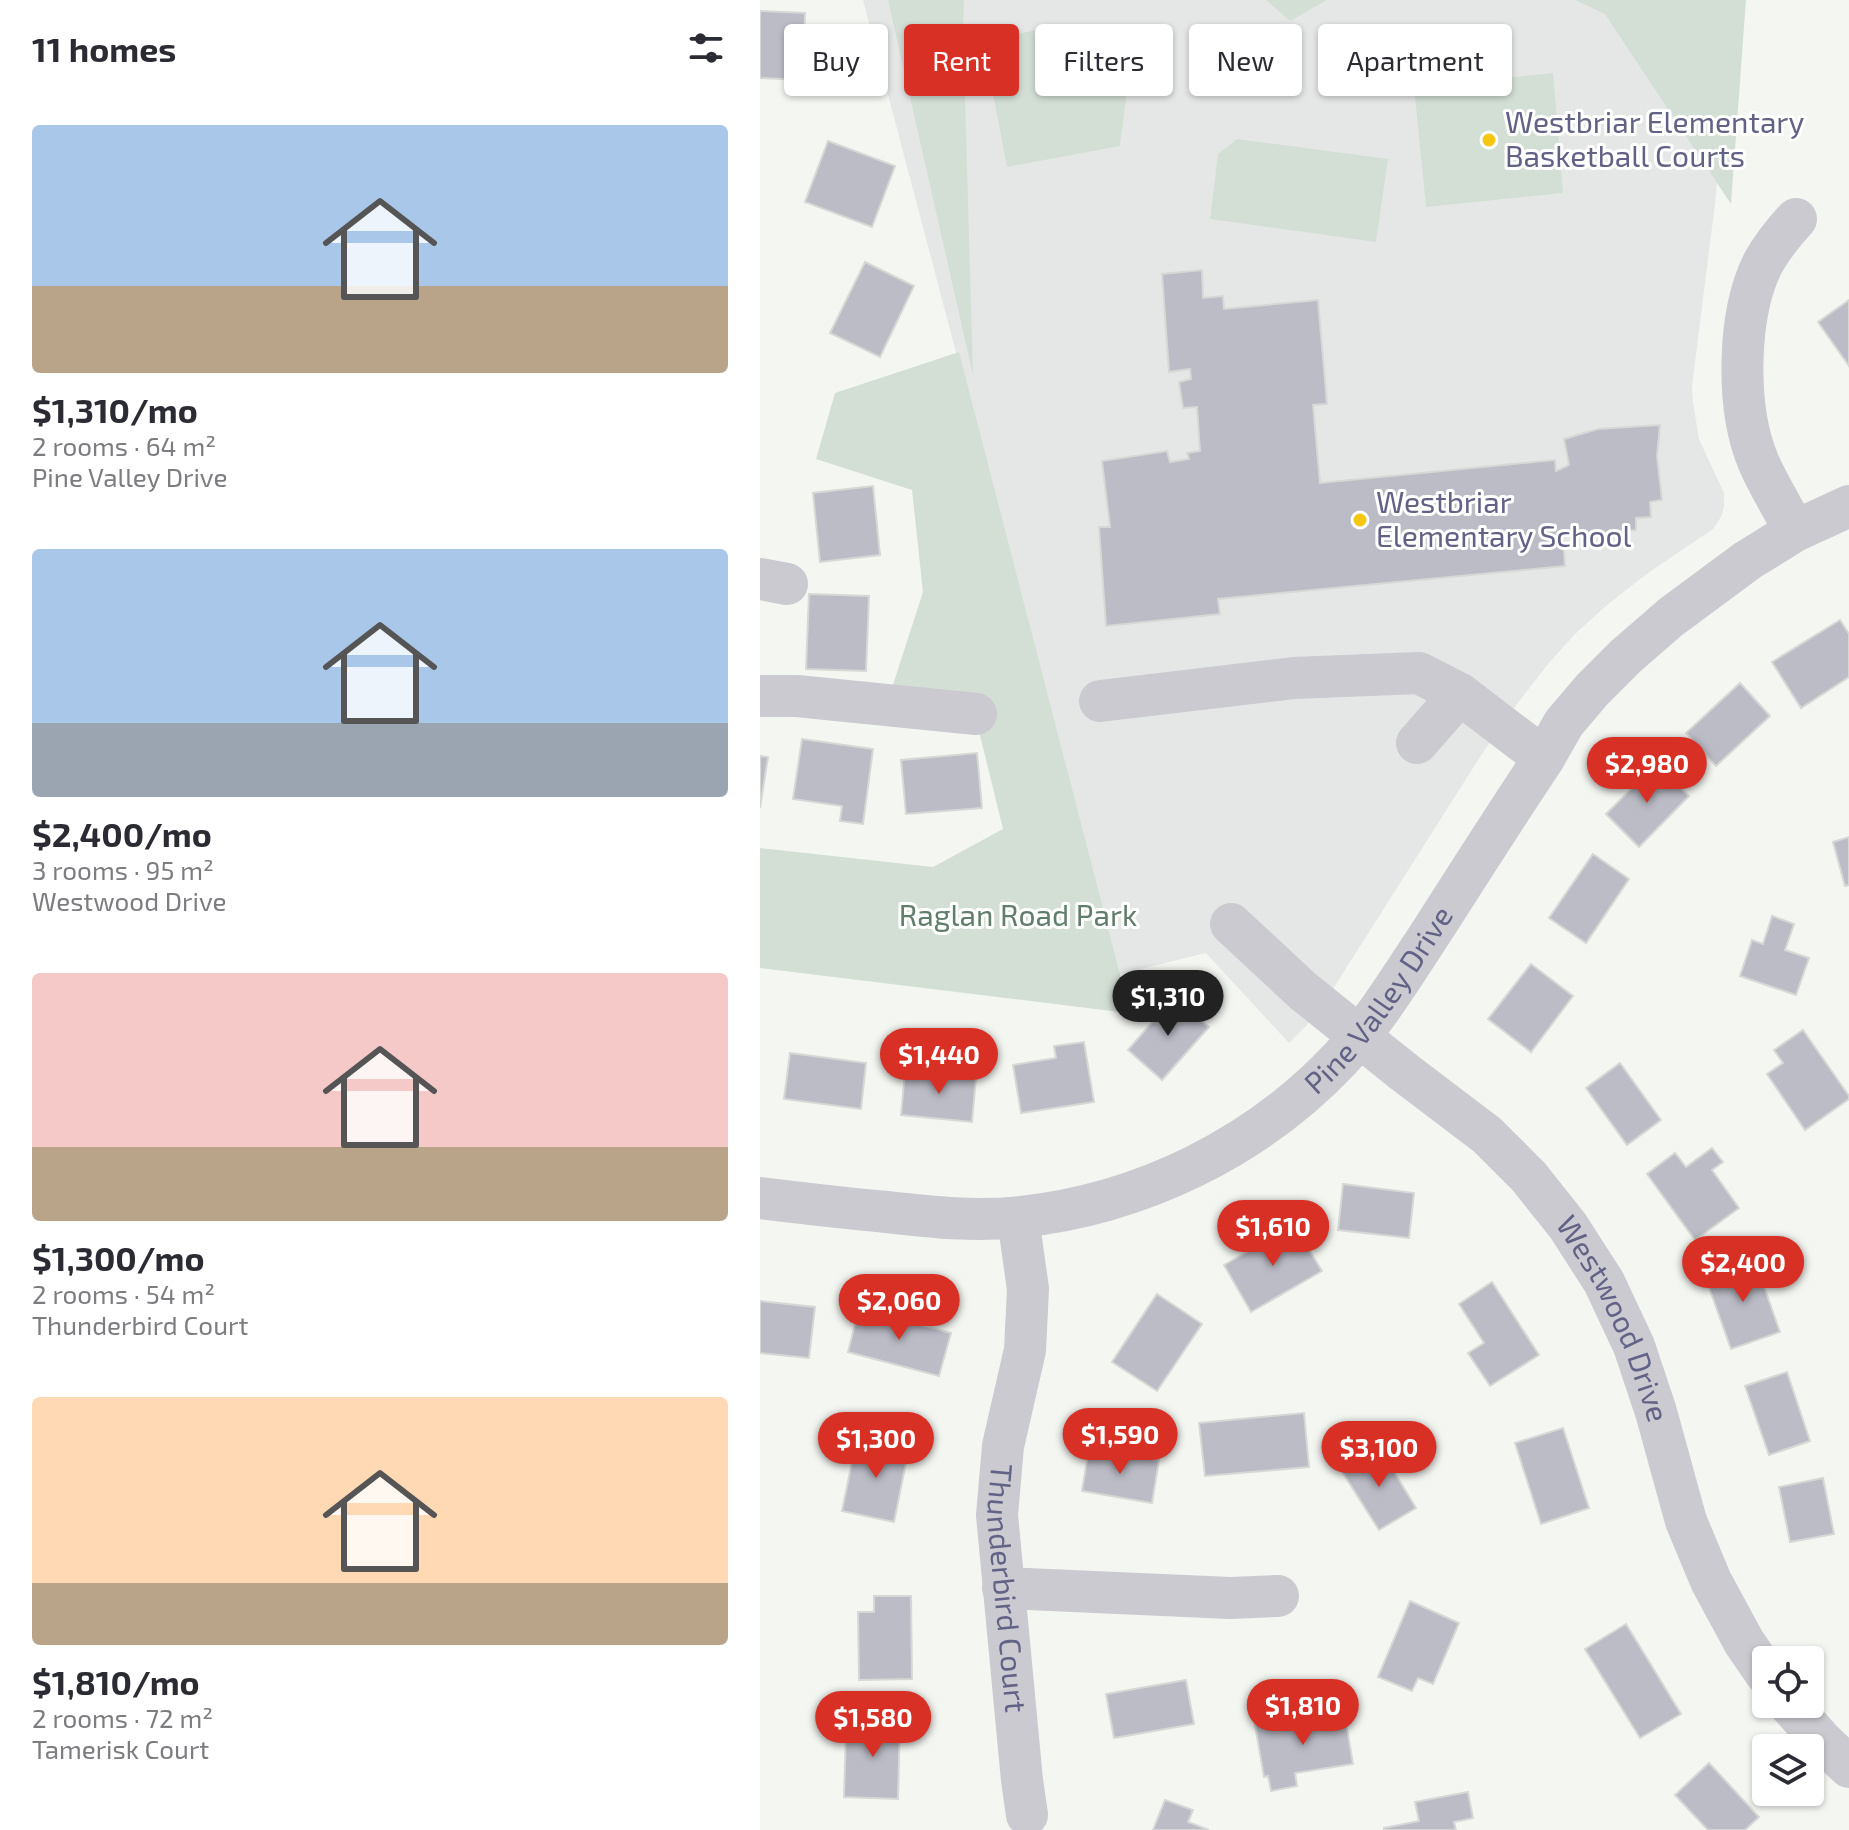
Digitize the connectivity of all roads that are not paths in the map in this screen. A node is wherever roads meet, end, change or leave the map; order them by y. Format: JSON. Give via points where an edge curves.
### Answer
{"nodes":[{"id":1,"x":1796,"y":219,"type":"dead end"},
{"id":2,"x":1849,"y":506,"type":"edge"},
{"id":3,"x":1795,"y":531,"type":"junction"},
{"id":4,"x":1460,"y":694,"type":"junction"},
{"id":5,"x":760,"y":696,"type":"edge"},
{"id":6,"x":1100,"y":701,"type":"dead end"},
{"id":7,"x":976,"y":714,"type":"dead end"},
{"id":8,"x":1417,"y":743,"type":"dead end"},
{"id":9,"x":1544,"y":758,"type":"junction"},
{"id":10,"x":1231,"y":924,"type":"dead end"},
{"id":11,"x":1359,"y":1035,"type":"junction"},
{"id":12,"x":760,"y":1198,"type":"edge"},
{"id":13,"x":1018,"y":1218,"type":"junction"},
{"id":14,"x":1003,"y":1588,"type":"junction"},
{"id":15,"x":1278,"y":1596,"type":"dead end"},
{"id":16,"x":1752,"y":1654,"type":"edge"},
{"id":17,"x":1801,"y":1718,"type":"edge"},
{"id":18,"x":1849,"y":1767,"type":"edge"},
{"id":19,"x":1027,"y":1815,"type":"dead end"}],
"edges":[{"from":1,"to":3,"type":"street","via":[[1763,264],[1750,296],[1742,382],[1758,460]]},
{"from":2,"to":3,"type":"street","name":"Pine Valley Drive"},
{"from":3,"to":9,"type":"street","name":"Pine Valley Drive","via":[[1748,560],[1626,656],[1564,723]]},
{"from":4,"to":6,"type":"street","via":[[1419,673],[1294,678]]},
{"from":4,"to":8,"type":"street"},
{"from":4,"to":9,"type":"street"},
{"from":5,"to":7,"type":"street"},
{"from":9,"to":11,"type":"street","name":"Pine Valley Drive"},
{"from":10,"to":11,"type":"street","name":"Westwood Drive"},
{"from":11,"to":13,"type":"street","name":"Pine Valley Drive","via":[[1294,1102],[1245,1139],[1193,1168],[1079,1208]]},
{"from":11,"to":16,"type":"street","name":"Westwood Drive","via":[[1487,1135],[1529,1177],[1597,1271],[1634,1346],[1686,1521],[1711,1581]]},
{"from":12,"to":13,"type":"street","name":"Pine Valley Drive","via":[[956,1220]]},
{"from":13,"to":14,"type":"street","name":"Thunderbird Court","via":[[1028,1289],[1025,1350],[1003,1446],[997,1515]]},
{"from":14,"to":15,"type":"street"},
{"from":14,"to":19,"type":"street","name":"Thunderbird Court"},
{"from":17,"to":18,"type":"street"}]}
